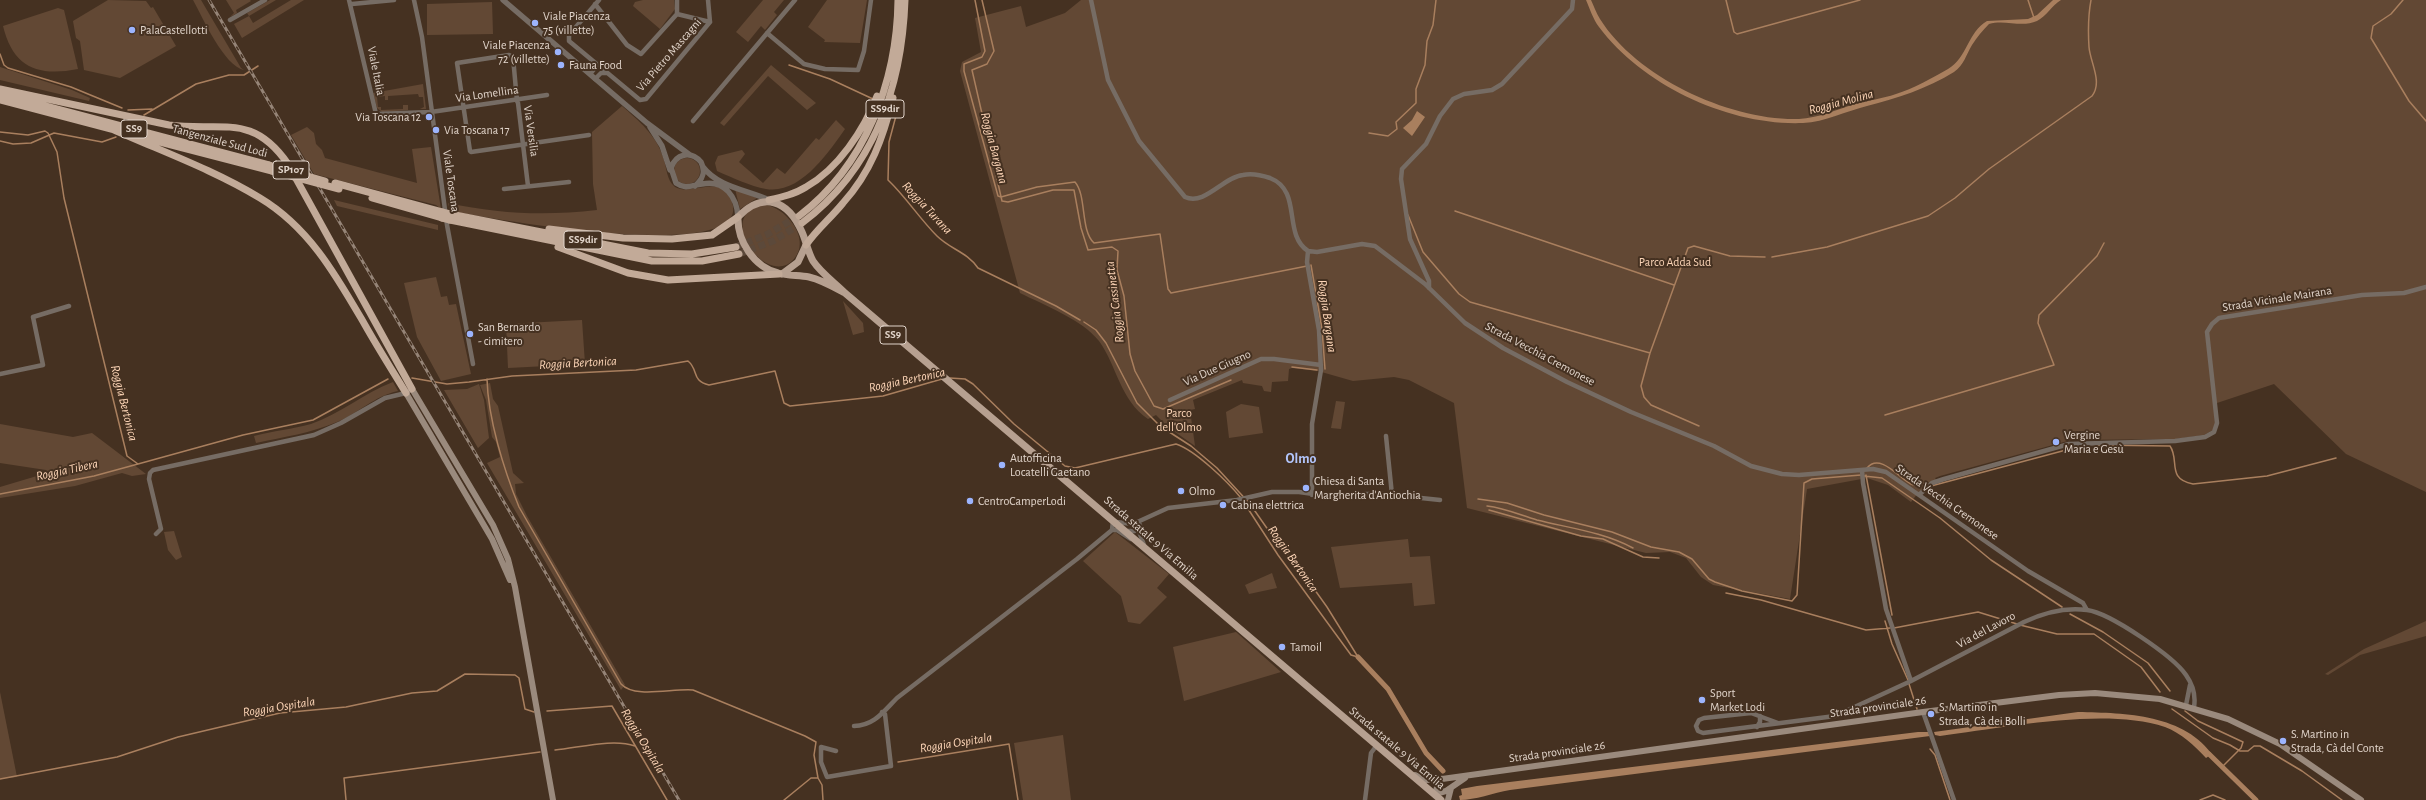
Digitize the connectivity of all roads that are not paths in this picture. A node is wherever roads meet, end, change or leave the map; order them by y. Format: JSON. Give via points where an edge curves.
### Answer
{"nodes":[{"id":1,"x":264,"y":0,"type":"edge"},
{"id":2,"x":394,"y":0,"type":"edge"},
{"id":3,"x":414,"y":0,"type":"edge"},
{"id":4,"x":677,"y":0,"type":"edge"},
{"id":5,"x":708,"y":0,"type":"edge"},
{"id":6,"x":795,"y":0,"type":"edge"},
{"id":7,"x":871,"y":0,"type":"edge"},
{"id":8,"x":898,"y":0,"type":"edge"},
{"id":9,"x":905,"y":0,"type":"edge"},
{"id":10,"x":1091,"y":0,"type":"edge"},
{"id":11,"x":1573,"y":0,"type":"edge"},
{"id":12,"x":376,"y":1,"type":"edge"},
{"id":13,"x":505,"y":1,"type":"edge"},
{"id":14,"x":257,"y":2,"type":"edge"},
{"id":15,"x":350,"y":2,"type":"edge"},
{"id":16,"x":597,"y":2,"type":"edge"},
{"id":17,"x":677,"y":14,"type":"junction"},
{"id":18,"x":230,"y":20,"type":"dead end"},
{"id":19,"x":710,"y":22,"type":"junction"},
{"id":20,"x":767,"y":33,"type":"junction"},
{"id":21,"x":898,"y":61,"type":"junction"},
{"id":22,"x":595,"y":63,"type":"junction"},
{"id":23,"x":889,"y":67,"type":"junction"},
{"id":24,"x":607,"y":73,"type":"junction"},
{"id":25,"x":590,"y":74,"type":"junction"},
{"id":26,"x":595,"y":79,"type":"junction"},
{"id":27,"x":0,"y":89,"type":"edge"},
{"id":28,"x":0,"y":94,"type":"edge"},
{"id":29,"x":547,"y":96,"type":"dead end"},
{"id":30,"x":0,"y":100,"type":"edge"},
{"id":31,"x":517,"y":101,"type":"junction"},
{"id":32,"x":462,"y":108,"type":"junction"},
{"id":33,"x":431,"y":112,"type":"junction"},
{"id":34,"x":693,"y":121,"type":"dead end"},
{"id":35,"x":647,"y":123,"type":"junction"},
{"id":36,"x":112,"y":129,"type":"junction"},
{"id":37,"x":589,"y":135,"type":"dead end"},
{"id":38,"x":523,"y":145,"type":"junction"},
{"id":39,"x":690,"y":155,"type":"junction"},
{"id":40,"x":703,"y":166,"type":"junction"},
{"id":41,"x":270,"y":168,"type":"junction"},
{"id":42,"x":671,"y":174,"type":"junction"},
{"id":43,"x":569,"y":182,"type":"dead end"},
{"id":44,"x":528,"y":186,"type":"junction"},
{"id":45,"x":695,"y":186,"type":"junction"},
{"id":46,"x":504,"y":189,"type":"dead end"},
{"id":47,"x":769,"y":200,"type":"junction"},
{"id":48,"x":799,"y":216,"type":"tunnel mouth"},
{"id":49,"x":738,"y":217,"type":"junction"},
{"id":50,"x":802,"y":223,"type":"tunnel mouth"},
{"id":51,"x":527,"y":233,"type":"junction"},
{"id":52,"x":806,"y":245,"type":"junction"},
{"id":53,"x":738,"y":250,"type":"tunnel mouth"},
{"id":54,"x":1308,"y":251,"type":"junction"},
{"id":55,"x":781,"y":274,"type":"junction"},
{"id":56,"x":2426,"y":287,"type":"edge"},
{"id":57,"x":1430,"y":288,"type":"junction"},
{"id":58,"x":846,"y":293,"type":"junction"},
{"id":59,"x":69,"y":306,"type":"dead end"},
{"id":60,"x":473,"y":364,"type":"dead end"},
{"id":61,"x":1321,"y":366,"type":"junction"},
{"id":62,"x":0,"y":374,"type":"edge"},
{"id":63,"x":409,"y":391,"type":"junction"},
{"id":64,"x":1170,"y":400,"type":"dead end"},
{"id":65,"x":1386,"y":436,"type":"dead end"},
{"id":66,"x":1862,"y":470,"type":"junction"},
{"id":67,"x":1920,"y":494,"type":"junction"},
{"id":68,"x":1312,"y":495,"type":"junction"},
{"id":69,"x":1392,"y":495,"type":"junction"},
{"id":70,"x":1440,"y":500,"type":"dead end"},
{"id":71,"x":1114,"y":521,"type":"junction"},
{"id":72,"x":1140,"y":523,"type":"junction"},
{"id":73,"x":1112,"y":530,"type":"junction"},
{"id":74,"x":156,"y":534,"type":"dead end"},
{"id":75,"x":1131,"y":534,"type":"junction"},
{"id":76,"x":1145,"y":547,"type":"junction"},
{"id":77,"x":2087,"y":610,"type":"junction"},
{"id":78,"x":1910,"y":681,"type":"junction"},
{"id":79,"x":2190,"y":683,"type":"junction"},
{"id":80,"x":2186,"y":705,"type":"junction"},
{"id":81,"x":2194,"y":707,"type":"junction"},
{"id":82,"x":882,"y":712,"type":"junction"},
{"id":83,"x":1923,"y":712,"type":"junction"},
{"id":84,"x":1760,"y":716,"type":"junction"},
{"id":85,"x":1778,"y":723,"type":"junction"},
{"id":86,"x":854,"y":726,"type":"dead end"},
{"id":87,"x":1756,"y":727,"type":"junction"},
{"id":88,"x":1377,"y":745,"type":"junction"},
{"id":89,"x":836,"y":751,"type":"dead end"},
{"id":90,"x":1407,"y":770,"type":"junction"},
{"id":91,"x":1470,"y":775,"type":"junction"},
{"id":92,"x":1442,"y":779,"type":"junction"},
{"id":93,"x":1453,"y":786,"type":"junction"},
{"id":94,"x":1435,"y":794,"type":"junction"},
{"id":95,"x":553,"y":800,"type":"edge"},
{"id":96,"x":1365,"y":800,"type":"edge"},
{"id":97,"x":1441,"y":800,"type":"edge"},
{"id":98,"x":1448,"y":800,"type":"edge"},
{"id":99,"x":1954,"y":800,"type":"edge"},
{"id":100,"x":2361,"y":800,"type":"edge"}],
"edges":[{"from":1,"to":14,"type":"street"},
{"from":2,"to":12,"type":"street"},
{"from":3,"to":33,"type":"street","name":"Viale Toscana","via":[[422,37]]},
{"from":4,"to":17,"type":"street"},
{"from":5,"to":19,"type":"street"},
{"from":6,"to":20,"type":"street"},
{"from":7,"to":20,"type":"street","via":[[864,52],[858,70],[825,69],[804,64]]},
{"from":8,"to":23,"type":"highway","number":"SS9dir"},
{"from":9,"to":21,"type":"highway","number":"SS9dir"},
{"from":10,"to":54,"type":"street","via":[[1108,80],[1139,141],[1180,194],[1188,199],[1197,198],[1240,175],[1256,174],[1272,179],[1282,185],[1288,194],[1299,240]]},
{"from":11,"to":57,"type":"street","via":[[1572,9],[1502,84],[1492,90],[1464,94],[1449,103],[1426,144],[1402,169],[1401,179],[1410,239],[1429,280]]},
{"from":12,"to":15,"type":"street"},
{"from":13,"to":25,"type":"street"},
{"from":14,"to":18,"type":"street"},
{"from":15,"to":33,"type":"street","name":"Viale Italia","via":[[375,113],[381,116]]},
{"from":16,"to":17,"type":"street","via":[[627,45],[641,54]]},
{"from":16,"to":22,"type":"street","via":[[568,39]]},
{"from":17,"to":19,"type":"street"},
{"from":19,"to":24,"type":"street","name":"Via Pietro Mascagni","via":[[646,99],[642,100]]},
{"from":20,"to":34,"type":"street"},
{"from":21,"to":50,"type":"highway","number":"SS9dir","via":[[884,113],[860,163],[838,191]]},
{"from":21,"to":52,"type":"highway","via":[[900,71],[881,142],[874,158],[857,187]]},
{"from":22,"to":24,"type":"street"},
{"from":22,"to":25,"type":"street","via":[[595,68]]},
{"from":23,"to":47,"type":"highway","via":[[868,117],[836,162],[808,186]]},
{"from":23,"to":48,"type":"highway","number":"SS9dir","via":[[877,110],[858,151],[825,194]]},
{"from":24,"to":26,"type":"street","via":[[602,73]]},
{"from":25,"to":26,"type":"street"},
{"from":26,"to":35,"type":"street"},
{"from":27,"to":63,"type":"highway","number":"SP107","via":[[169,125],[235,127],[255,133],[272,143],[288,164]]},
{"from":28,"to":41,"type":"highway","name":"Tangenziale Sud Lodi","number":"SS9"},
{"from":29,"to":31,"type":"street","name":"Via Lomellina"},
{"from":30,"to":36,"type":"highway","name":"Tangenziale Sud Lodi","number":"SS9"},
{"from":31,"to":32,"type":"street","name":"Via Lomellina"},
{"from":31,"to":32,"type":"street","name":"Via Versilia","via":[[511,55],[457,63]]},
{"from":31,"to":38,"type":"street","name":"Via Versilia"},
{"from":32,"to":33,"type":"street","name":"Via Lomellina"},
{"from":32,"to":38,"type":"street","via":[[469,151]]},
{"from":33,"to":60,"type":"street","name":"Viale Toscana","via":[[447,225]]},
{"from":35,"to":39,"type":"street"},
{"from":35,"to":42,"type":"street","via":[[662,146]]},
{"from":36,"to":41,"type":"highway","name":"Tangenziale Sud Lodi","number":"SS9"},
{"from":36,"to":63,"type":"highway","number":"SP107","via":[[231,183],[261,199],[285,217],[320,252]]},
{"from":37,"to":38,"type":"street"},
{"from":38,"to":44,"type":"street","name":"Via Versilia"},
{"from":39,"to":40,"type":"street","via":[[697,158]]},
{"from":39,"to":42,"type":"street","via":[[676,159]]},
{"from":40,"to":45,"type":"street","via":[[702,178]]},
{"from":40,"to":47,"type":"street","via":[[711,176],[721,182]]},
{"from":41,"to":51,"type":"highway","name":"Tangenziale Sud Lodi","bridge":true,"via":[[442,215]]},
{"from":42,"to":45,"type":"street","via":[[680,186]]},
{"from":43,"to":44,"type":"street"},
{"from":44,"to":46,"type":"street"},
{"from":45,"to":49,"type":"street","via":[[712,183],[727,190],[736,201]]},
{"from":47,"to":49,"type":"main road","via":[[754,204]]},
{"from":47,"to":52,"type":"main road","via":[[788,212],[796,222]]},
{"from":49,"to":51,"type":"highway","via":[[712,235],[672,239],[623,238],[551,229]]},
{"from":49,"to":55,"type":"main road","via":[[740,237],[746,247],[762,265]]},
{"from":51,"to":53,"type":"highway","number":"SS9dir","via":[[657,254]]},
{"from":51,"to":55,"type":"highway","via":[[619,270],[655,278],[688,280],[743,274]]},
{"from":52,"to":55,"type":"main road","via":[[798,262]]},
{"from":52,"to":58,"type":"main road","name":"Strada statale 9 Via Emilia","via":[[817,267]]},
{"from":54,"to":57,"type":"street","name":"Strada Vecchia Cremonese","via":[[1317,252],[1356,244],[1370,245],[1378,248]]},
{"from":54,"to":61,"type":"street","via":[[1307,262],[1319,330]]},
{"from":55,"to":58,"type":"main road","name":"Strada statale 9 Via Emilia","via":[[810,277]]},
{"from":56,"to":67,"type":"street","name":"Strada Vicinale Mairana","via":[[2404,293],[2362,295],[2219,318],[2207,332],[2217,428],[2206,437],[2175,441],[2068,444],[1932,483]]},
{"from":57,"to":66,"type":"street","name":"Strada Vecchia Cremonese","via":[[1465,323],[1503,348],[1567,382],[1714,446],[1751,466],[1782,474],[1799,475]]},
{"from":58,"to":71,"type":"main road","name":"Strada statale 9 Via Emilia","number":"SS9"},
{"from":59,"to":62,"type":"street","via":[[33,317],[43,365]]},
{"from":61,"to":64,"type":"street","name":"Via Due Giugno","via":[[1274,359],[1261,360]]},
{"from":61,"to":68,"type":"street","via":[[1320,387],[1312,424]]},
{"from":63,"to":74,"type":"street","via":[[385,398],[342,423],[314,435],[153,470],[149,479],[161,529]]},
{"from":63,"to":95,"type":"main road","number":"SP107","via":[[493,525],[511,569]]},
{"from":65,"to":69,"type":"street"},
{"from":66,"to":67,"type":"street","name":"Strada Vecchia Cremonese","via":[[1886,472]]},
{"from":66,"to":78,"type":"street","via":[[1886,609]]},
{"from":67,"to":77,"type":"street","name":"Strada Vecchia Cremonese","via":[[2028,571],[2083,603]]},
{"from":68,"to":69,"type":"street"},
{"from":68,"to":72,"type":"street","via":[[1280,492],[1168,508]]},
{"from":69,"to":70,"type":"street"},
{"from":71,"to":72,"type":"street"},
{"from":71,"to":73,"type":"street"},
{"from":71,"to":75,"type":"main road","name":"Strada statale 9 Via Emilia","number":"SS9"},
{"from":72,"to":75,"type":"street","via":[[1133,526]]},
{"from":72,"to":76,"type":"street","via":[[1140,534]]},
{"from":73,"to":75,"type":"street","via":[[1117,530],[1130,539]]},
{"from":73,"to":82,"type":"street"},
{"from":75,"to":76,"type":"main road","name":"Strada statale 9 Via Emilia","number":"SS9"},
{"from":76,"to":88,"type":"main road","name":"Strada statale 9 Via Emilia","number":"SS9"},
{"from":77,"to":78,"type":"street","name":"Via del Lavoro","via":[[2050,613],[2024,622]]},
{"from":77,"to":79,"type":"street","name":"Via del Lavoro","via":[[2104,615],[2137,633],[2183,671]]},
{"from":78,"to":85,"type":"street","name":"Via del Lavoro","via":[[1835,716]]},
{"from":79,"to":80,"type":"street"},
{"from":79,"to":81,"type":"street","name":"Via del Lavoro","via":[[2195,695]]},
{"from":80,"to":81,"type":"main road","name":"Strada provinciale 26"},
{"from":80,"to":83,"type":"main road","name":"Strada provinciale 26","via":[[2138,696],[2080,693]]},
{"from":81,"to":100,"type":"main road","name":"Strada provinciale 26","via":[[2244,726],[2280,744]]},
{"from":82,"to":86,"type":"street","via":[[867,725]]},
{"from":82,"to":89,"type":"street","via":[[885,714],[891,766],[827,778],[821,762],[821,747]]},
{"from":83,"to":91,"type":"main road","name":"Strada provinciale 26"},
{"from":83,"to":99,"type":"street"},
{"from":84,"to":85,"type":"street"},
{"from":84,"to":87,"type":"street","via":[[1760,722]]},
{"from":84,"to":87,"type":"street","name":"Via del Lavoro","via":[[1752,713],[1704,718],[1699,720],[1696,726],[1698,731],[1703,733]]},
{"from":85,"to":87,"type":"street","name":"Via del Lavoro"},
{"from":88,"to":90,"type":"main road","name":"Strada statale 9 Via Emilia","number":"SS9"},
{"from":88,"to":96,"type":"street","via":[[1371,753]]},
{"from":90,"to":92,"type":"main road","name":"Strada provinciale 26","via":[[1426,780]]},
{"from":90,"to":94,"type":"main road","name":"Strada statale 9 Via Emilia","number":"SS9"},
{"from":91,"to":92,"type":"main road","name":"Strada provinciale 26"},
{"from":91,"to":93,"type":"main road","name":"Strada provinciale 26"},
{"from":92,"to":94,"type":"main road"},
{"from":93,"to":94,"type":"main road","name":"Strada provinciale 26"},
{"from":93,"to":98,"type":"main road"},
{"from":94,"to":97,"type":"main road","name":"Strada statale 9 Via Emilia","number":"SS9"}]}
